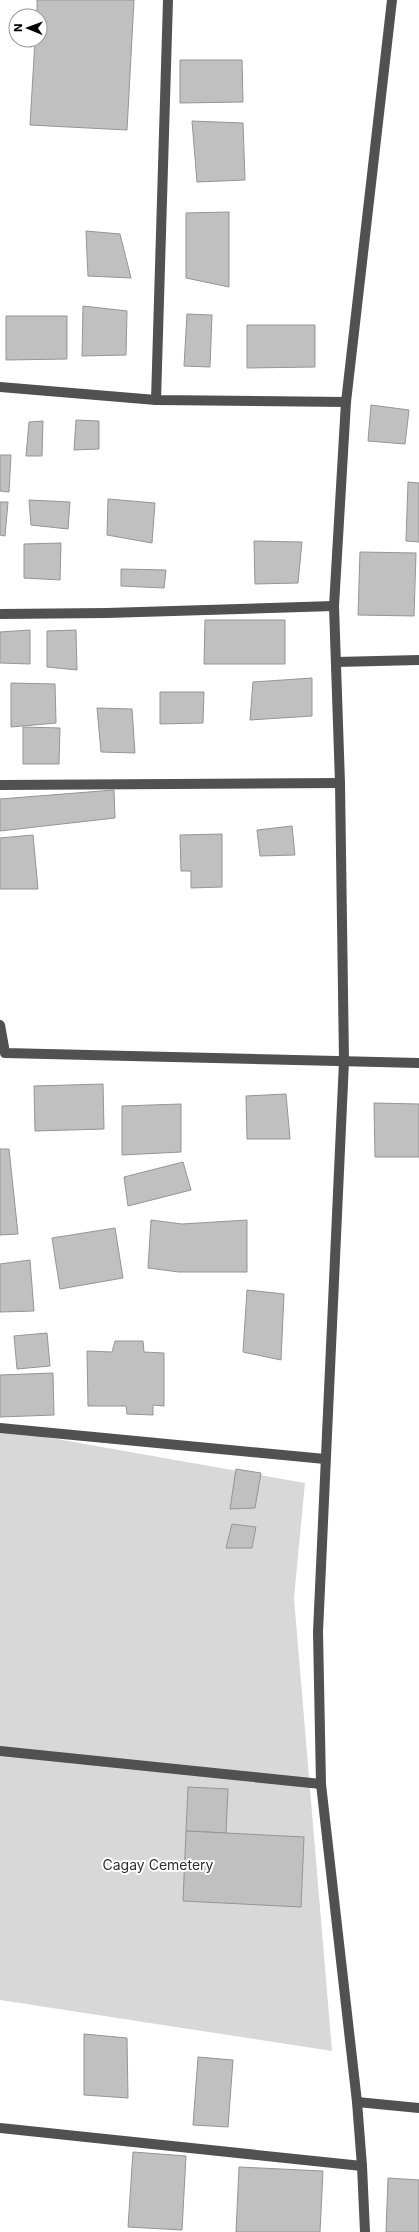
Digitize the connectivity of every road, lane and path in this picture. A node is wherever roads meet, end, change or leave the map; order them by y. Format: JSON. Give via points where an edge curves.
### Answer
{"nodes":[{"id":1,"x":168,"y":0,"type":"edge"},
{"id":2,"x":392,"y":0,"type":"edge"},
{"id":3,"x":0,"y":387,"type":"edge"},
{"id":4,"x":156,"y":400,"type":"junction"},
{"id":5,"x":346,"y":402,"type":"junction"},
{"id":6,"x":334,"y":606,"type":"junction"},
{"id":7,"x":0,"y":614,"type":"edge"},
{"id":8,"x":419,"y":660,"type":"edge"},
{"id":9,"x":336,"y":662,"type":"junction"},
{"id":10,"x":340,"y":782,"type":"junction"},
{"id":11,"x":0,"y":785,"type":"edge"},
{"id":12,"x":0,"y":1025,"type":"edge"},
{"id":13,"x":344,"y":1061,"type":"junction"},
{"id":14,"x":419,"y":1063,"type":"edge"},
{"id":15,"x":0,"y":1428,"type":"edge"},
{"id":16,"x":325,"y":1459,"type":"junction"},
{"id":17,"x":0,"y":1751,"type":"edge"},
{"id":18,"x":321,"y":1784,"type":"junction"},
{"id":19,"x":356,"y":2102,"type":"junction"},
{"id":20,"x":419,"y":2108,"type":"edge"},
{"id":21,"x":0,"y":2128,"type":"edge"},
{"id":22,"x":362,"y":2166,"type":"junction"},
{"id":23,"x":365,"y":2232,"type":"edge"}],
"edges":[{"from":1,"to":4,"type":"street"},
{"from":2,"to":5,"type":"street"},
{"from":3,"to":4,"type":"street"},
{"from":4,"to":5,"type":"street"},
{"from":5,"to":6,"type":"street"},
{"from":6,"to":7,"type":"street"},
{"from":6,"to":9,"type":"street"},
{"from":8,"to":9,"type":"street"},
{"from":9,"to":10,"type":"street"},
{"from":10,"to":11,"type":"street"},
{"from":10,"to":13,"type":"street"},
{"from":12,"to":13,"type":"street","via":[[5,1053]]},
{"from":13,"to":14,"type":"street"},
{"from":13,"to":16,"type":"street"},
{"from":15,"to":16,"type":"street"},
{"from":16,"to":18,"type":"street","via":[[318,1632]]},
{"from":17,"to":18,"type":"street"},
{"from":18,"to":19,"type":"street"},
{"from":19,"to":20,"type":"street"},
{"from":19,"to":22,"type":"street"},
{"from":21,"to":22,"type":"street"},
{"from":22,"to":23,"type":"street"}]}
